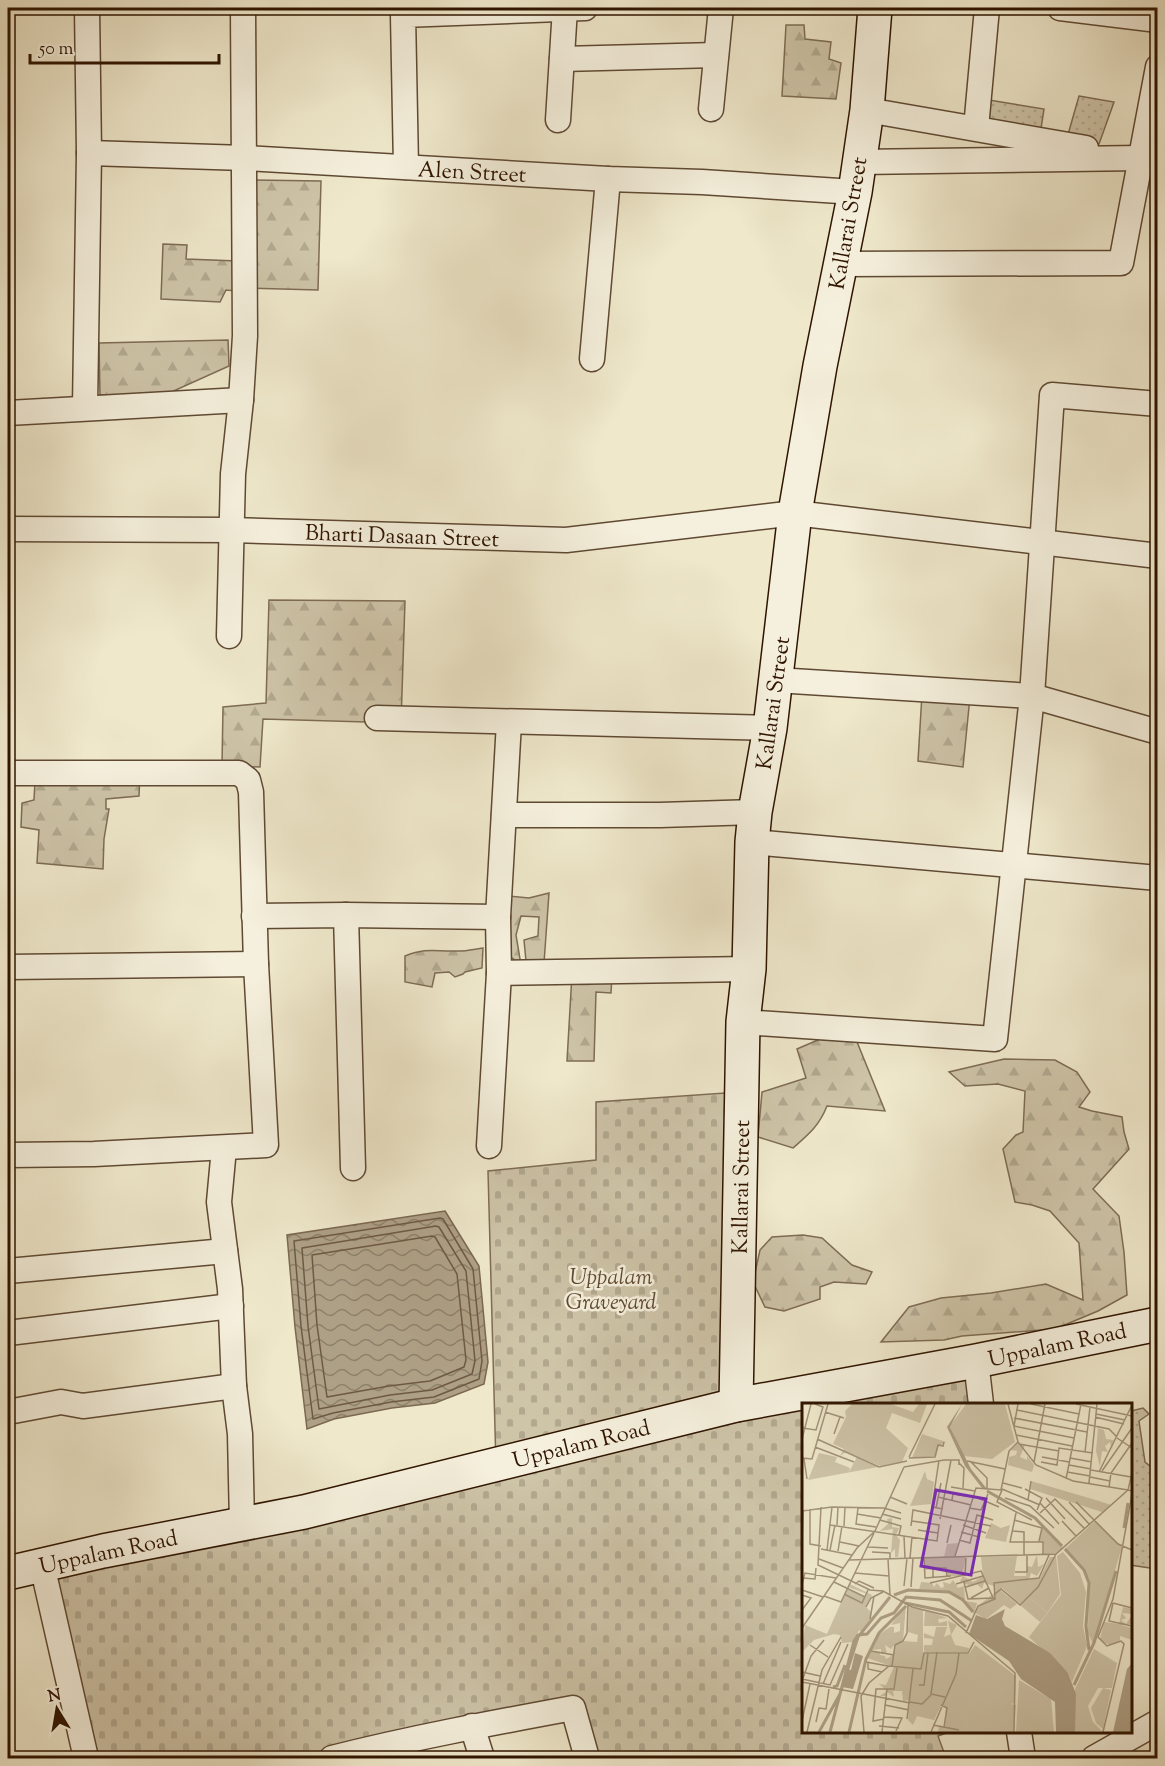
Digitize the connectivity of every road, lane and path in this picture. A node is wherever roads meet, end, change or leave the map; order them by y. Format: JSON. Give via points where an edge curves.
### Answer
{"nodes":[{"id":1,"x":87,"y":8,"type":"edge"},
{"id":2,"x":243,"y":8,"type":"edge"},
{"id":3,"x":565,"y":8,"type":"edge"},
{"id":4,"x":585,"y":8,"type":"edge"},
{"id":5,"x":721,"y":8,"type":"edge"},
{"id":6,"x":875,"y":8,"type":"edge"},
{"id":7,"x":987,"y":8,"type":"edge"},
{"id":8,"x":1060,"y":8,"type":"edge"},
{"id":9,"x":1158,"y":20,"type":"edge"},
{"id":10,"x":716,"y":55,"type":"junction"},
{"id":11,"x":562,"y":59,"type":"junction"},
{"id":12,"x":1158,"y":67,"type":"edge"},
{"id":13,"x":711,"y":109,"type":"dead end"},
{"id":14,"x":867,"y":110,"type":"junction"},
{"id":15,"x":558,"y":120,"type":"dead end"},
{"id":16,"x":976,"y":128,"type":"junction"},
{"id":17,"x":89,"y":153,"type":"junction"},
{"id":18,"x":245,"y":158,"type":"junction"},
{"id":19,"x":1140,"y":158,"type":"junction"},
{"id":20,"x":406,"y":167,"type":"junction"},
{"id":21,"x":857,"y":177,"type":"junction"},
{"id":22,"x":608,"y":179,"type":"junction"},
{"id":23,"x":841,"y":264,"type":"junction"},
{"id":24,"x":592,"y":359,"type":"dead end"},
{"id":25,"x":241,"y":400,"type":"junction"},
{"id":26,"x":1158,"y":404,"type":"edge"},
{"id":27,"x":85,"y":407,"type":"junction"},
{"id":28,"x":8,"y":413,"type":"edge"},
{"id":29,"x":795,"y":513,"type":"junction"},
{"id":30,"x":8,"y":530,"type":"edge"},
{"id":31,"x":231,"y":530,"type":"junction"},
{"id":32,"x":1043,"y":543,"type":"junction"},
{"id":33,"x":1158,"y":556,"type":"edge"},
{"id":34,"x":229,"y":636,"type":"dead end"},
{"id":35,"x":776,"y":680,"type":"junction"},
{"id":36,"x":1032,"y":696,"type":"junction"},
{"id":37,"x":377,"y":718,"type":"dead end"},
{"id":38,"x":509,"y":722,"type":"junction"},
{"id":39,"x":770,"y":728,"type":"junction"},
{"id":40,"x":1158,"y":732,"type":"edge"},
{"id":41,"x":8,"y":772,"type":"edge"},
{"id":42,"x":504,"y":815,"type":"junction"},
{"id":43,"x":754,"y":827,"type":"junction"},
{"id":44,"x":1012,"y":865,"type":"junction"},
{"id":45,"x":1158,"y":878,"type":"edge"},
{"id":46,"x":346,"y":915,"type":"junction"},
{"id":47,"x":254,"y":916,"type":"junction"},
{"id":48,"x":498,"y":917,"type":"junction"},
{"id":49,"x":255,"y":964,"type":"junction"},
{"id":50,"x":8,"y":967,"type":"edge"},
{"id":51,"x":749,"y":969,"type":"junction"},
{"id":52,"x":499,"y":973,"type":"junction"},
{"id":53,"x":743,"y":1022,"type":"junction"},
{"id":54,"x":489,"y":1146,"type":"dead end"},
{"id":55,"x":224,"y":1149,"type":"junction"},
{"id":56,"x":8,"y":1155,"type":"edge"},
{"id":57,"x":353,"y":1168,"type":"dead end"},
{"id":58,"x":225,"y":1251,"type":"junction"},
{"id":59,"x":8,"y":1271,"type":"edge"},
{"id":60,"x":231,"y":1306,"type":"junction"},
{"id":61,"x":1158,"y":1324,"type":"edge"},
{"id":62,"x":8,"y":1333,"type":"edge"},
{"id":63,"x":976,"y":1361,"type":"junction"},
{"id":64,"x":234,"y":1386,"type":"junction"},
{"id":65,"x":981,"y":1403,"type":"edge"},
{"id":66,"x":736,"y":1405,"type":"junction"},
{"id":67,"x":8,"y":1412,"type":"edge"},
{"id":68,"x":242,"y":1523,"type":"junction"},
{"id":69,"x":42,"y":1565,"type":"junction"},
{"id":70,"x":8,"y":1573,"type":"edge"},
{"id":71,"x":1158,"y":1722,"type":"edge"},
{"id":72,"x":472,"y":1726,"type":"junction"},
{"id":73,"x":1019,"y":1733,"type":"edge"},
{"id":74,"x":380,"y":1752,"type":"edge"},
{"id":75,"x":86,"y":1758,"type":"edge"},
{"id":76,"x":332,"y":1758,"type":"edge"},
{"id":77,"x":482,"y":1758,"type":"edge"},
{"id":78,"x":587,"y":1758,"type":"edge"},
{"id":79,"x":1023,"y":1758,"type":"edge"},
{"id":80,"x":1094,"y":1758,"type":"edge"}],
"edges":[{"from":1,"to":17,"type":"street"},
{"from":2,"to":18,"type":"street"},
{"from":3,"to":4,"type":"street"},
{"from":3,"to":11,"type":"street"},
{"from":3,"to":20,"type":"street","via":[[403,15]]},
{"from":5,"to":10,"type":"street"},
{"from":6,"to":14,"type":"street","name":"Kallarai Street"},
{"from":7,"to":16,"type":"street"},
{"from":8,"to":9,"type":"street"},
{"from":10,"to":11,"type":"street"},
{"from":10,"to":13,"type":"street"},
{"from":11,"to":15,"type":"street"},
{"from":12,"to":19,"type":"street"},
{"from":14,"to":16,"type":"street"},
{"from":14,"to":21,"type":"street","name":"Kallarai Street"},
{"from":16,"to":19,"type":"street"},
{"from":17,"to":18,"type":"street","name":"Alen Street"},
{"from":17,"to":27,"type":"street"},
{"from":18,"to":20,"type":"street","name":"Alen Street"},
{"from":18,"to":25,"type":"street"},
{"from":19,"to":21,"type":"street","name":"Alen Street"},
{"from":19,"to":23,"type":"street","via":[[1121,263]]},
{"from":20,"to":22,"type":"street","name":"Alen Street"},
{"from":21,"to":22,"type":"street","name":"Alen Street","via":[[702,182]]},
{"from":21,"to":23,"type":"street","name":"Kallarai Street"},
{"from":22,"to":24,"type":"street"},
{"from":23,"to":29,"type":"street","name":"Kallarai Street"},
{"from":25,"to":27,"type":"street"},
{"from":25,"to":31,"type":"street"},
{"from":26,"to":32,"type":"street","via":[[1052,395]]},
{"from":27,"to":28,"type":"street"},
{"from":29,"to":31,"type":"street","name":"Bharti Dasaan Street","via":[[566,540]]},
{"from":29,"to":32,"type":"street","name":"Bharti Dasaan Street"},
{"from":29,"to":35,"type":"street","name":"Kallarai Street"},
{"from":30,"to":31,"type":"street","name":"Bharti Dasaan Street"},
{"from":31,"to":34,"type":"street"},
{"from":32,"to":33,"type":"street","name":"Bharti Dasaan Street"},
{"from":32,"to":36,"type":"street"},
{"from":35,"to":36,"type":"street"},
{"from":35,"to":39,"type":"street","name":"Kallarai Street"},
{"from":36,"to":40,"type":"street"},
{"from":36,"to":44,"type":"street"},
{"from":37,"to":38,"type":"street"},
{"from":38,"to":39,"type":"street"},
{"from":38,"to":42,"type":"street"},
{"from":39,"to":43,"type":"street","name":"Kallarai Street"},
{"from":41,"to":47,"type":"street","via":[[239,773],[248,780],[251,792]]},
{"from":42,"to":43,"type":"street","via":[[660,815]]},
{"from":42,"to":48,"type":"street"},
{"from":43,"to":44,"type":"street"},
{"from":43,"to":51,"type":"street","name":"Kallarai Street"},
{"from":44,"to":45,"type":"street"},
{"from":44,"to":53,"type":"street","via":[[995,1039]]},
{"from":46,"to":47,"type":"street"},
{"from":46,"to":48,"type":"street"},
{"from":46,"to":57,"type":"street"},
{"from":47,"to":49,"type":"street"},
{"from":48,"to":52,"type":"street"},
{"from":49,"to":50,"type":"street"},
{"from":49,"to":55,"type":"street","via":[[266,1145]]},
{"from":51,"to":52,"type":"street"},
{"from":51,"to":53,"type":"street","name":"Kallarai Street"},
{"from":52,"to":54,"type":"street"},
{"from":53,"to":66,"type":"street","name":"Kallarai Street"},
{"from":55,"to":56,"type":"street"},
{"from":55,"to":58,"type":"street","via":[[219,1202]]},
{"from":58,"to":59,"type":"street"},
{"from":58,"to":60,"type":"street"},
{"from":60,"to":62,"type":"street"},
{"from":60,"to":64,"type":"street"},
{"from":61,"to":63,"type":"street","name":"Uppalam Road"},
{"from":63,"to":65,"type":"street"},
{"from":63,"to":66,"type":"street","name":"Uppalam Road"},
{"from":64,"to":67,"type":"street","via":[[83,1406],[61,1402]]},
{"from":64,"to":68,"type":"street","via":[[240,1434]]},
{"from":66,"to":68,"type":"street","name":"Uppalam Road","via":[[304,1512]]},
{"from":68,"to":69,"type":"street","name":"Uppalam Road"},
{"from":69,"to":70,"type":"street","name":"Uppalam Road"},
{"from":69,"to":75,"type":"street"},
{"from":71,"to":80,"type":"street"},
{"from":72,"to":74,"type":"street"},
{"from":72,"to":77,"type":"street"},
{"from":72,"to":78,"type":"street","via":[[573,1708]]},
{"from":73,"to":79,"type":"street"},
{"from":74,"to":76,"type":"street"}]}
